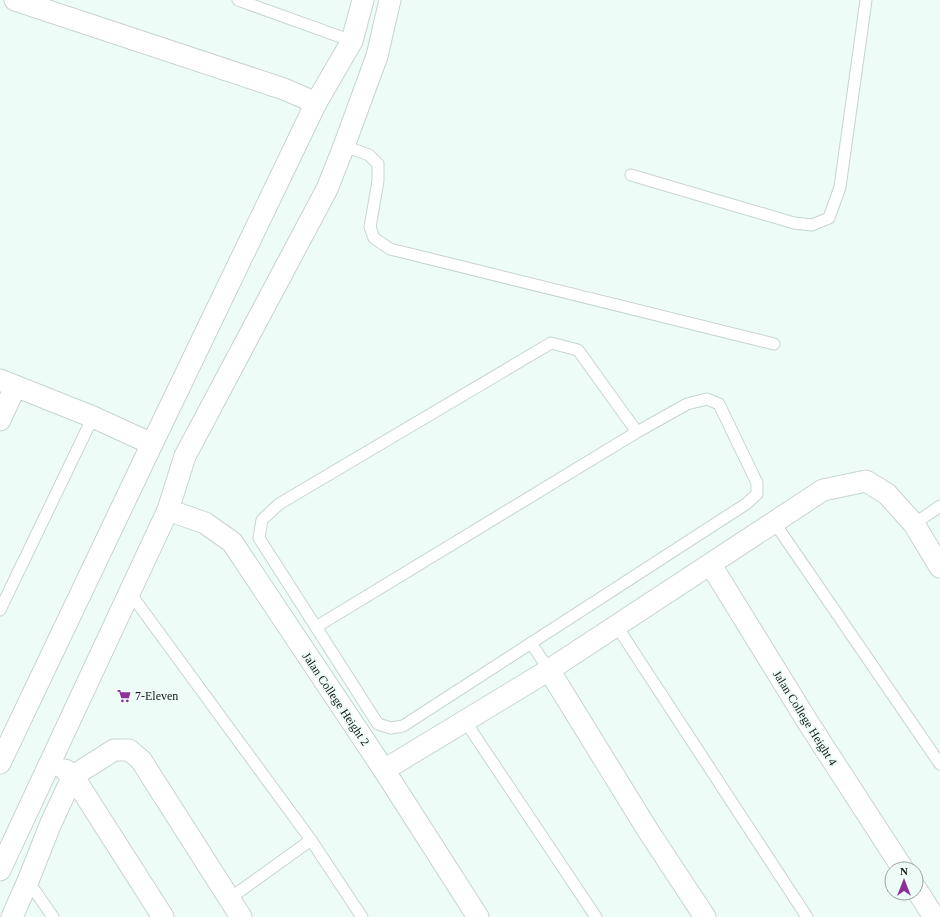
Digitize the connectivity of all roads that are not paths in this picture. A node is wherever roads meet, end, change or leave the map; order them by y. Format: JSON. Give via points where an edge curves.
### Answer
{"nodes":[{"id":1,"x":15,"y":0,"type":"edge"},
{"id":2,"x":238,"y":0,"type":"edge"},
{"id":3,"x":363,"y":0,"type":"edge"},
{"id":4,"x":390,"y":0,"type":"edge"},
{"id":5,"x":866,"y":0,"type":"edge"},
{"id":6,"x":352,"y":41,"type":"junction"},
{"id":7,"x":316,"y":103,"type":"junction"},
{"id":8,"x":344,"y":146,"type":"junction"},
{"id":9,"x":631,"y":175,"type":"dead end"},
{"id":10,"x":774,"y":344,"type":"dead end"},
{"id":11,"x":7,"y":384,"type":"edge"},
{"id":12,"x":93,"y":417,"type":"junction"},
{"id":13,"x":0,"y":420,"type":"edge"},
{"id":14,"x":638,"y":432,"type":"junction"},
{"id":15,"x":152,"y":444,"type":"junction"},
{"id":16,"x":940,"y":506,"type":"edge"},
{"id":17,"x":168,"y":510,"type":"junction"},
{"id":18,"x":774,"y":522,"type":"junction"},
{"id":19,"x":914,"y":524,"type":"junction"},
{"id":20,"x":711,"y":565,"type":"junction"},
{"id":21,"x":940,"y":567,"type":"edge"},
{"id":22,"x":130,"y":593,"type":"junction"},
{"id":23,"x":0,"y":610,"type":"edge"},
{"id":24,"x":616,"y":625,"type":"junction"},
{"id":25,"x":316,"y":627,"type":"junction"},
{"id":26,"x":531,"y":643,"type":"junction"},
{"id":27,"x":549,"y":670,"type":"junction"},
{"id":28,"x":465,"y":721,"type":"junction"},
{"id":29,"x":51,"y":759,"type":"junction"},
{"id":30,"x":0,"y":763,"type":"edge"},
{"id":31,"x":940,"y":764,"type":"edge"},
{"id":32,"x":384,"y":770,"type":"junction"},
{"id":33,"x":73,"y":776,"type":"junction"},
{"id":34,"x":311,"y":840,"type":"junction"},
{"id":35,"x":898,"y":861,"type":"edge"},
{"id":36,"x":0,"y":870,"type":"edge"},
{"id":37,"x":28,"y":881,"type":"junction"},
{"id":38,"x":229,"y":899,"type":"junction"},
{"id":39,"x":924,"y":901,"type":"edge"},
{"id":40,"x":12,"y":917,"type":"edge"},
{"id":41,"x":53,"y":917,"type":"edge"},
{"id":42,"x":162,"y":917,"type":"edge"},
{"id":43,"x":241,"y":917,"type":"edge"},
{"id":44,"x":362,"y":917,"type":"edge"},
{"id":45,"x":478,"y":917,"type":"edge"},
{"id":46,"x":596,"y":917,"type":"edge"},
{"id":47,"x":705,"y":917,"type":"edge"},
{"id":48,"x":807,"y":917,"type":"edge"},
{"id":49,"x":934,"y":917,"type":"edge"}],
"edges":[{"from":1,"to":7,"type":"street","via":[[284,89]]},
{"from":2,"to":6,"type":"lane"},
{"from":3,"to":6,"type":"street"},
{"from":4,"to":8,"type":"street","via":[[377,56]]},
{"from":5,"to":9,"type":"lane","via":[[840,187],[829,218],[812,225],[794,223]]},
{"from":6,"to":7,"type":"street"},
{"from":7,"to":15,"type":"street"},
{"from":8,"to":10,"type":"lane","via":[[369,155],[378,164],[378,181],[370,227],[374,238],[390,249]]},
{"from":8,"to":17,"type":"street","via":[[327,189],[185,456]]},
{"from":11,"to":12,"type":"street"},
{"from":11,"to":13,"type":"street"},
{"from":12,"to":15,"type":"street"},
{"from":12,"to":23,"type":"lane"},
{"from":14,"to":25,"type":"lane"},
{"from":14,"to":25,"type":"lane","via":[[578,350],[551,343],[279,504],[262,520],[259,538]]},
{"from":14,"to":26,"type":"lane","via":[[688,404],[707,399],[719,404],[757,483],[757,494],[746,504]]},
{"from":15,"to":30,"type":"street"},
{"from":16,"to":19,"type":"lane"},
{"from":17,"to":22,"type":"street"},
{"from":17,"to":32,"type":"street","name":"Jalan College Height 2","via":[[204,523],[232,542]]},
{"from":18,"to":19,"type":"street","via":[[823,490],[866,480],[888,494]]},
{"from":18,"to":20,"type":"street"},
{"from":18,"to":31,"type":"lane"},
{"from":19,"to":21,"type":"street"},
{"from":20,"to":24,"type":"street"},
{"from":20,"to":35,"type":"street","name":"Jalan College Height 4"},
{"from":22,"to":29,"type":"street"},
{"from":22,"to":34,"type":"lane"},
{"from":24,"to":27,"type":"street"},
{"from":24,"to":48,"type":"lane"},
{"from":25,"to":26,"type":"lane","via":[[378,724],[391,728],[403,726]]},
{"from":26,"to":27,"type":"lane"},
{"from":27,"to":28,"type":"street"},
{"from":27,"to":47,"type":"street","via":[[647,829]]},
{"from":28,"to":32,"type":"street"},
{"from":28,"to":46,"type":"lane"},
{"from":29,"to":33,"type":"street"},
{"from":29,"to":36,"type":"street"},
{"from":32,"to":45,"type":"street","name":"Jalan College Height 2"},
{"from":33,"to":37,"type":"street"},
{"from":33,"to":38,"type":"street","via":[[114,750],[129,750],[141,760]]},
{"from":33,"to":42,"type":"street"},
{"from":34,"to":38,"type":"lane"},
{"from":34,"to":44,"type":"lane"},
{"from":37,"to":40,"type":"street"},
{"from":37,"to":41,"type":"lane"},
{"from":38,"to":43,"type":"street"},
{"from":39,"to":49,"type":"street"}]}
